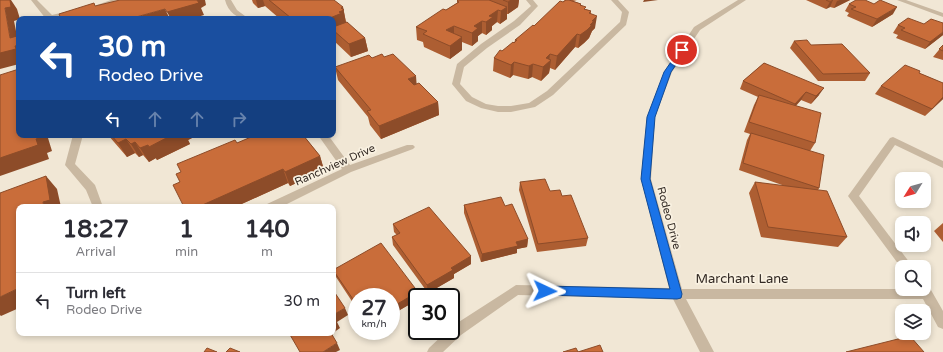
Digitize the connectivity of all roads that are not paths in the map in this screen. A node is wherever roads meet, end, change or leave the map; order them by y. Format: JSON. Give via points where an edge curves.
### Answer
{"nodes":[{"id":1,"x":34,"y":0,"type":"edge"},
{"id":2,"x":119,"y":0,"type":"edge"},
{"id":3,"x":228,"y":0,"type":"edge"},
{"id":4,"x":529,"y":0,"type":"edge"},
{"id":5,"x":614,"y":0,"type":"edge"},
{"id":6,"x":743,"y":0,"type":"edge"},
{"id":7,"x":900,"y":0,"type":"edge"},
{"id":8,"x":89,"y":8,"type":"edge"},
{"id":9,"x":81,"y":10,"type":"edge"},
{"id":10,"x":943,"y":15,"type":"edge"},
{"id":11,"x":48,"y":16,"type":"edge"},
{"id":12,"x":58,"y":16,"type":"edge"},
{"id":13,"x":240,"y":16,"type":"edge"},
{"id":14,"x":77,"y":138,"type":"edge"},
{"id":15,"x":326,"y":138,"type":"edge"},
{"id":16,"x":410,"y":147,"type":"dead end"},
{"id":17,"x":943,"y":165,"type":"edge"},
{"id":18,"x":348,"y":170,"type":"junction"},
{"id":19,"x":97,"y":204,"type":"edge"},
{"id":20,"x":278,"y":204,"type":"edge"},
{"id":21,"x":902,"y":260,"type":"edge"},
{"id":22,"x":895,"y":291,"type":"edge"},
{"id":23,"x":677,"y":294,"type":"junction"},
{"id":24,"x":928,"y":296,"type":"edge"},
{"id":25,"x":943,"y":324,"type":"edge"},
{"id":26,"x":434,"y":352,"type":"edge"},
{"id":27,"x":707,"y":352,"type":"edge"}],
"edges":[{"from":1,"to":11,"type":"street"},
{"from":2,"to":8,"type":"street"},
{"from":3,"to":13,"type":"street"},
{"from":4,"to":5,"type":"street","via":[[535,6],[518,24],[484,46],[460,66],[456,84],[469,99],[484,106],[511,109],[532,105],[550,93],[623,23],[626,12]]},
{"from":6,"to":23,"type":"street","name":"Rodeo Drive","via":[[697,29],[668,72],[651,117],[646,179]]},
{"from":7,"to":10,"type":"street"},
{"from":9,"to":12,"type":"street"},
{"from":14,"to":19,"type":"street","via":[[70,165],[91,188]]},
{"from":15,"to":18,"type":"street"},
{"from":16,"to":18,"type":"street","name":"Ranchview Drive"},
{"from":17,"to":21,"type":"street","via":[[893,140],[853,196]]},
{"from":18,"to":20,"type":"street","name":"Ranchview Drive"},
{"from":22,"to":23,"type":"street","name":"Marchant Lane"},
{"from":23,"to":26,"type":"street","name":"Marchant Lane","via":[[516,290],[456,331]]},
{"from":23,"to":27,"type":"street","name":"Rodeo Drive"},
{"from":24,"to":25,"type":"street"}]}
